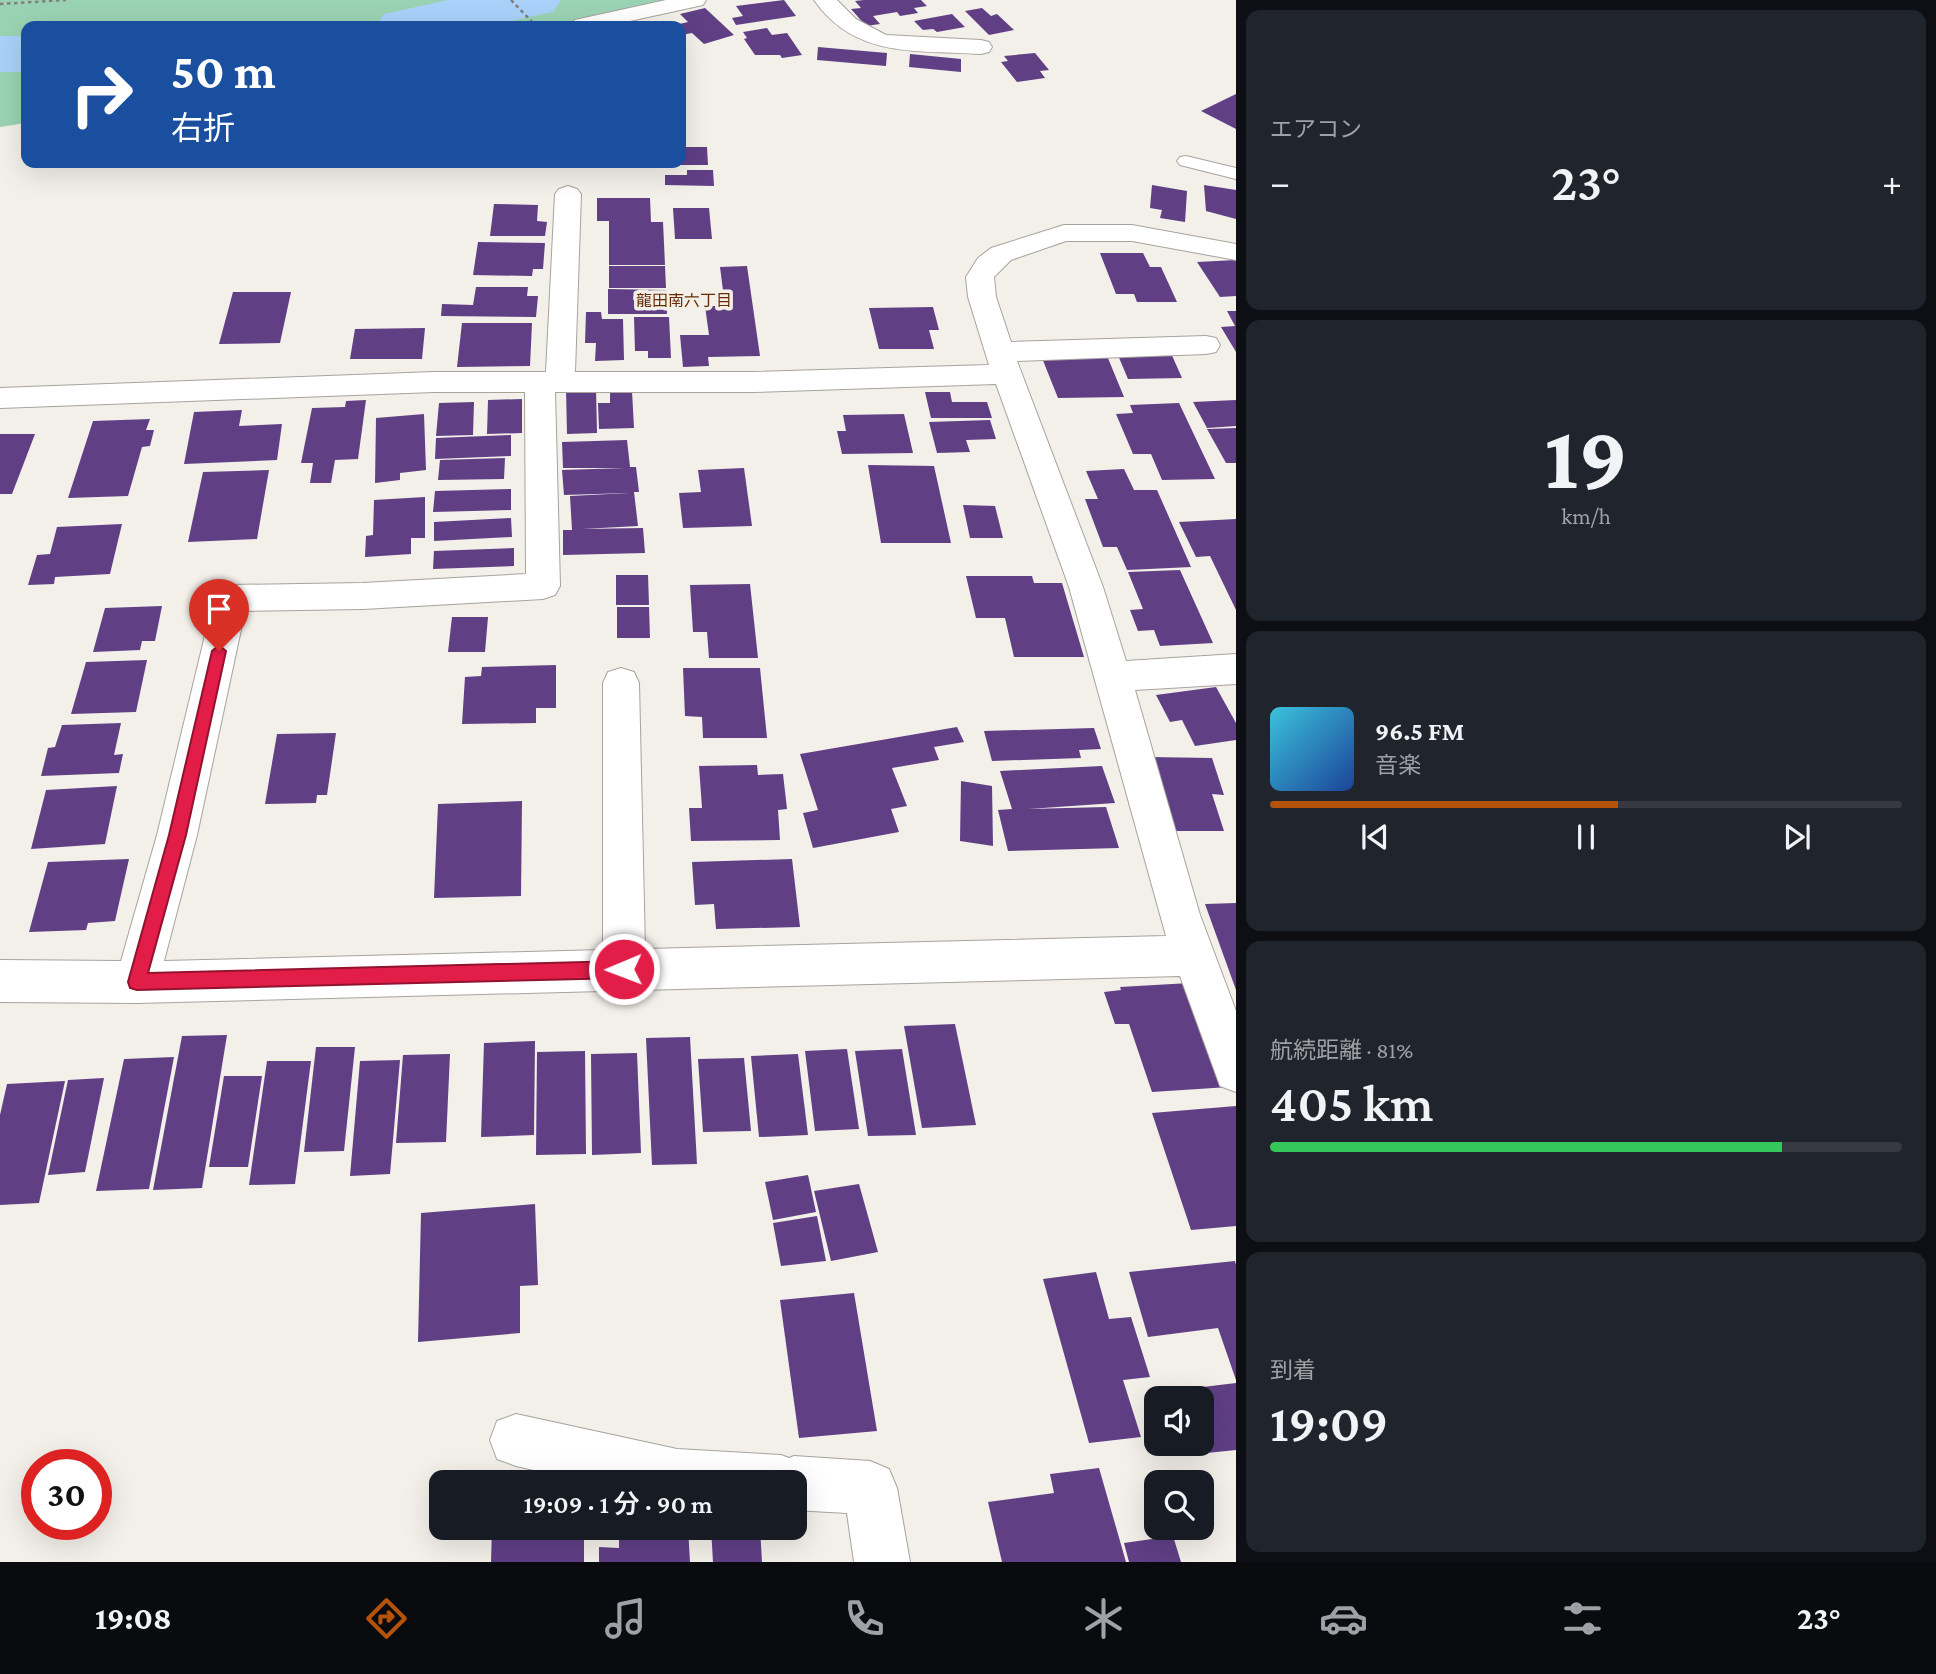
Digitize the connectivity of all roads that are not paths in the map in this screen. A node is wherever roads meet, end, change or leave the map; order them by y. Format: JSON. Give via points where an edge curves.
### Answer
{"nodes":[{"id":1,"x":695,"y":0,"type":"edge"},
{"id":2,"x":825,"y":0,"type":"edge"},
{"id":3,"x":601,"y":21,"type":"edge"},
{"id":4,"x":981,"y":47,"type":"dead end"},
{"id":5,"x":1236,"y":158,"type":"edge"},
{"id":6,"x":1186,"y":161,"type":"dead end"},
{"id":7,"x":1210,"y":168,"type":"junction"},
{"id":8,"x":1236,"y":174,"type":"edge"},
{"id":9,"x":568,"y":194,"type":"dead end"},
{"id":10,"x":1236,"y":252,"type":"edge"},
{"id":11,"x":1206,"y":345,"type":"dead end"},
{"id":12,"x":1004,"y":363,"type":"junction"},
{"id":13,"x":550,"y":381,"type":"junction"},
{"id":14,"x":0,"y":398,"type":"edge"},
{"id":15,"x":1236,"y":669,"type":"edge"},
{"id":16,"x":1113,"y":677,"type":"junction"},
{"id":17,"x":621,"y":684,"type":"dead end"},
{"id":18,"x":1194,"y":955,"type":"junction"},
{"id":19,"x":624,"y":969,"type":"junction"},
{"id":20,"x":0,"y":981,"type":"edge"},
{"id":21,"x":137,"y":982,"type":"junction"},
{"id":22,"x":1236,"y":1070,"type":"edge"},
{"id":23,"x":516,"y":1440,"type":"dead end"},
{"id":24,"x":650,"y":1470,"type":"edge"},
{"id":25,"x":807,"y":1484,"type":"edge"},
{"id":26,"x":882,"y":1562,"type":"edge"}],
"edges":[{"from":1,"to":3,"type":"street"},
{"from":2,"to":4,"type":"street","via":[[848,24],[881,41]]},
{"from":5,"to":7,"type":"lane"},
{"from":6,"to":7,"type":"lane"},
{"from":7,"to":8,"type":"lane"},
{"from":9,"to":13,"type":"street"},
{"from":10,"to":12,"type":"street","via":[[1110,231],[1064,233],[1008,251],[988,264],[980,277]]},
{"from":11,"to":12,"type":"street"},
{"from":12,"to":13,"type":"street","via":[[754,382]]},
{"from":12,"to":16,"type":"street","via":[[1086,587]]},
{"from":13,"to":14,"type":"street"},
{"from":13,"to":21,"type":"street","via":[[543,586],[231,598],[177,835]]},
{"from":15,"to":16,"type":"street"},
{"from":16,"to":18,"type":"street"},
{"from":17,"to":19,"type":"street"},
{"from":18,"to":19,"type":"street"},
{"from":18,"to":22,"type":"street"},
{"from":19,"to":21,"type":"street"},
{"from":20,"to":21,"type":"street"},
{"from":23,"to":24,"type":"street"},
{"from":25,"to":26,"type":"street","via":[[870,1488]]}]}
